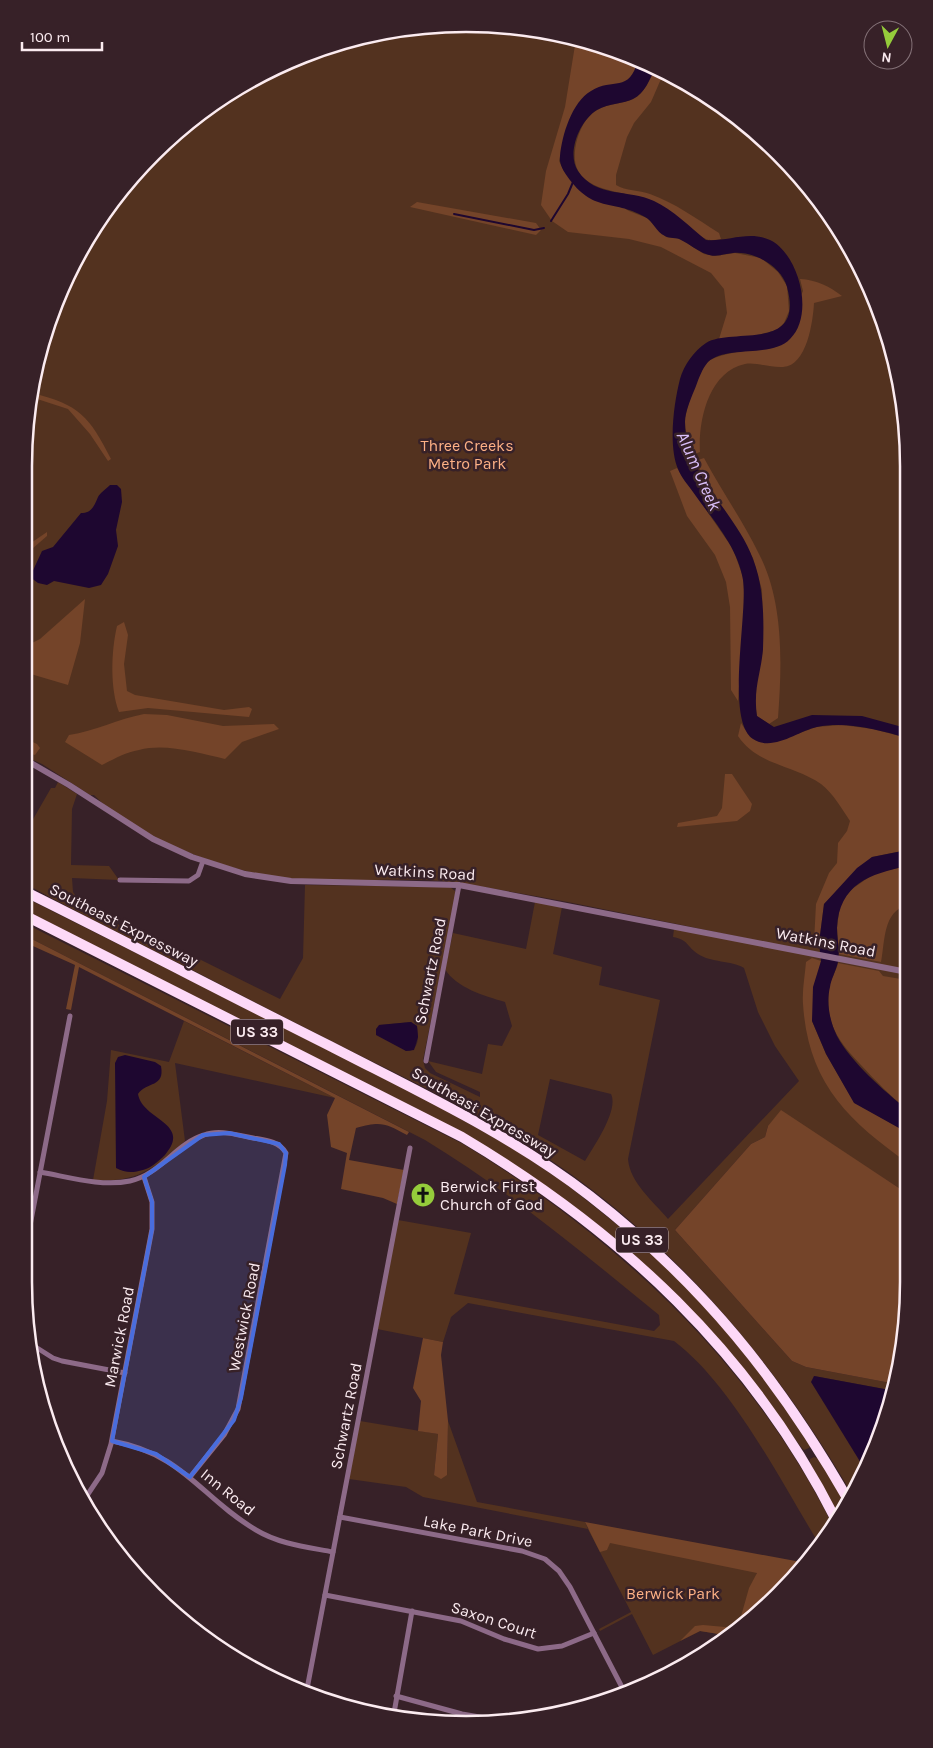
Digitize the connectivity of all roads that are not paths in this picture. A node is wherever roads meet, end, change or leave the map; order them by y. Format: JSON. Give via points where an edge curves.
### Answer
{"nodes":[{"id":1,"x":32,"y":764,"type":"edge"},
{"id":2,"x":203,"y":861,"type":"junction"},
{"id":3,"x":120,"y":880,"type":"dead end"},
{"id":4,"x":459,"y":885,"type":"junction"},
{"id":5,"x":32,"y":896,"type":"edge"},
{"id":6,"x":32,"y":918,"type":"edge"},
{"id":7,"x":900,"y":971,"type":"edge"},
{"id":8,"x":70,"y":1016,"type":"dead end"},
{"id":9,"x":426,"y":1061,"type":"dead end"},
{"id":10,"x":410,"y":1148,"type":"dead end"},
{"id":11,"x":40,"y":1172,"type":"junction"},
{"id":12,"x":144,"y":1177,"type":"junction"},
{"id":13,"x":32,"y":1214,"type":"edge"},
{"id":14,"x":38,"y":1349,"type":"edge"},
{"id":15,"x":125,"y":1373,"type":"junction"},
{"id":16,"x":112,"y":1441,"type":"junction"},
{"id":17,"x":190,"y":1477,"type":"junction"},
{"id":18,"x":88,"y":1493,"type":"edge"},
{"id":19,"x":845,"y":1494,"type":"edge"},
{"id":20,"x":833,"y":1514,"type":"edge"},
{"id":21,"x":340,"y":1517,"type":"junction"},
{"id":22,"x":333,"y":1552,"type":"junction"},
{"id":23,"x":325,"y":1595,"type":"junction"},
{"id":24,"x":412,"y":1611,"type":"junction"},
{"id":25,"x":594,"y":1633,"type":"junction"},
{"id":26,"x":308,"y":1685,"type":"edge"},
{"id":27,"x":622,"y":1686,"type":"edge"},
{"id":28,"x":396,"y":1696,"type":"junction"},
{"id":29,"x":394,"y":1709,"type":"edge"},
{"id":30,"x":471,"y":1716,"type":"edge"}],
"edges":[{"from":1,"to":2,"type":"street","name":"Watkins Road","via":[[142,833]]},
{"from":2,"to":3,"type":"street","via":[[198,875],[190,881]]},
{"from":2,"to":4,"type":"street","name":"Watkins Road","via":[[245,874],[284,881]]},
{"from":4,"to":7,"type":"street","name":"Watkins Road"},
{"from":4,"to":9,"type":"street","name":"Schwartz Road"},
{"from":5,"to":19,"type":"highway","name":"Southeast Expressway","number":"US 33","via":[[468,1117],[590,1196],[668,1263],[732,1329],[796,1414]]},
{"from":6,"to":20,"type":"highway","name":"Southeast Expressway","number":"US 33","via":[[453,1133],[516,1170],[573,1210],[669,1292],[723,1352],[779,1425]]},
{"from":8,"to":11,"type":"street"},
{"from":10,"to":21,"type":"street","name":"Schwartz Road"},
{"from":11,"to":12,"type":"street","via":[[110,1183]]},
{"from":11,"to":13,"type":"street"},
{"from":12,"to":15,"type":"street","name":"Marwick Road","via":[[152,1202],[152,1229]]},
{"from":12,"to":17,"type":"street","name":"Westwick Road","via":[[193,1140],[210,1133],[228,1133],[273,1142],[286,1153],[242,1398],[229,1428]]},
{"from":14,"to":15,"type":"street","via":[[62,1361]]},
{"from":15,"to":16,"type":"street","name":"Marwick Road"},
{"from":16,"to":17,"type":"street","name":"Inn Road","via":[[156,1454]]},
{"from":16,"to":18,"type":"street","name":"Marwick Road","via":[[102,1472]]},
{"from":17,"to":22,"type":"street","name":"Inn Road","via":[[244,1522],[265,1535]]},
{"from":21,"to":22,"type":"street","name":"Schwartz Road"},
{"from":21,"to":25,"type":"street","name":"Lake Park Drive","via":[[536,1555],[550,1563],[562,1576]]},
{"from":22,"to":23,"type":"street","name":"Schwartz Road"},
{"from":23,"to":24,"type":"street","name":"Saxon Court"},
{"from":23,"to":26,"type":"street","name":"Schwartz Road"},
{"from":24,"to":25,"type":"street","name":"Saxon Court","via":[[461,1621],[504,1639],[538,1648],[562,1646]]},
{"from":24,"to":28,"type":"street"},
{"from":25,"to":27,"type":"street","name":"Lake Park Drive"},
{"from":28,"to":29,"type":"street"},
{"from":28,"to":30,"type":"street"}]}
